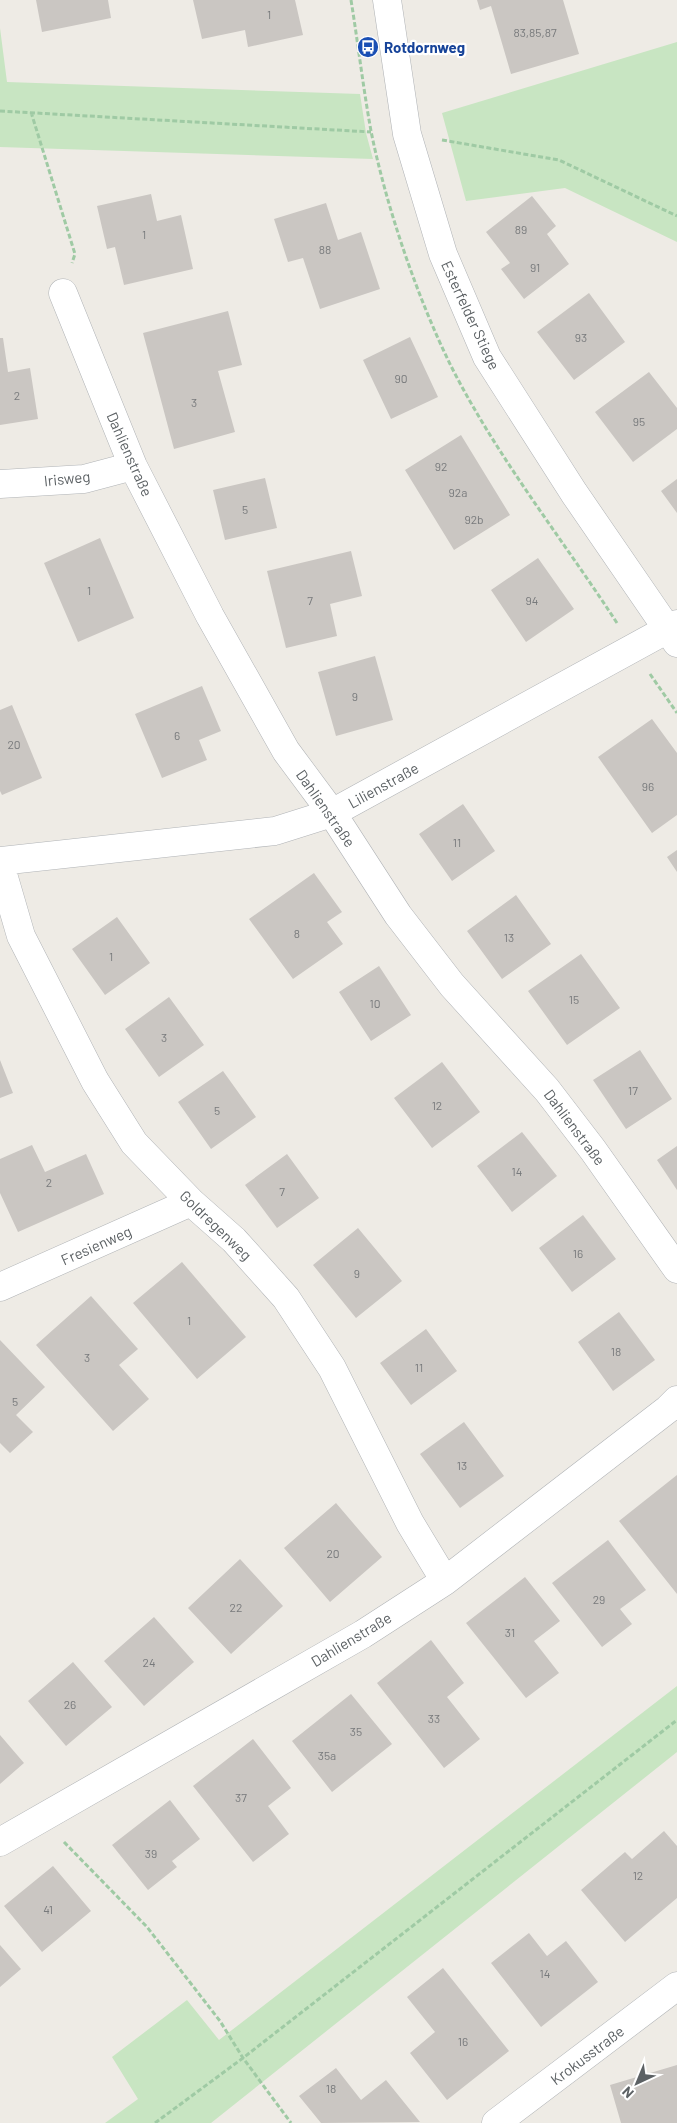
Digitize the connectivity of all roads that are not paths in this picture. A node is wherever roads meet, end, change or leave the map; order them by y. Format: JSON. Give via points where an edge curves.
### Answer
{"nodes":[{"id":1,"x":387,"y":0,"type":"edge"},
{"id":2,"x":63,"y":293,"type":"road end"},
{"id":3,"x":133,"y":466,"type":"junction"},
{"id":4,"x":0,"y":484,"type":"edge"},
{"id":5,"x":674,"y":632,"type":"edge"},
{"id":6,"x":332,"y":813,"type":"junction"},
{"id":7,"x":0,"y":860,"type":"edge"},
{"id":8,"x":0,"y":864,"type":"edge"},
{"id":9,"x":191,"y":1202,"type":"junction"},
{"id":10,"x":677,"y":1270,"type":"edge"},
{"id":11,"x":0,"y":1287,"type":"edge"},
{"id":12,"x":677,"y":1400,"type":"edge"},
{"id":13,"x":445,"y":1581,"type":"junction"},
{"id":14,"x":0,"y":1842,"type":"edge"},
{"id":15,"x":674,"y":1995,"type":"edge"},
{"id":16,"x":496,"y":2123,"type":"edge"}],
"edges":[{"from":1,"to":5,"type":"street","name":"Esterfelder Stiege","via":[[407,134],[443,254],[487,357],[574,493]]},
{"from":2,"to":3,"type":"street","name":"Dahlienstraße"},
{"from":3,"to":4,"type":"street","name":"Irisweg","via":[[84,479]]},
{"from":3,"to":6,"type":"street","name":"Dahlienstraße","via":[[210,616],[286,751]]},
{"from":5,"to":6,"type":"street","name":"Lilienstraße"},
{"from":6,"to":7,"type":"street","name":"Lilienstraße","via":[[275,831]]},
{"from":6,"to":10,"type":"street","name":"Dahlienstraße","via":[[398,915],[452,985],[548,1090]]},
{"from":8,"to":9,"type":"street","name":"Goldregenweg","via":[[21,936],[94,1080],[134,1143]]},
{"from":9,"to":11,"type":"street","name":"Fresienweg"},
{"from":9,"to":13,"type":"street","name":"Goldregenweg","via":[[234,1240],[286,1298],[332,1368],[410,1523]]},
{"from":12,"to":13,"type":"street","name":"Dahlienstraße"},
{"from":13,"to":14,"type":"street","name":"Dahlienstraße","via":[[362,1634]]},
{"from":15,"to":16,"type":"street","name":"Krokusstraße"}]}
